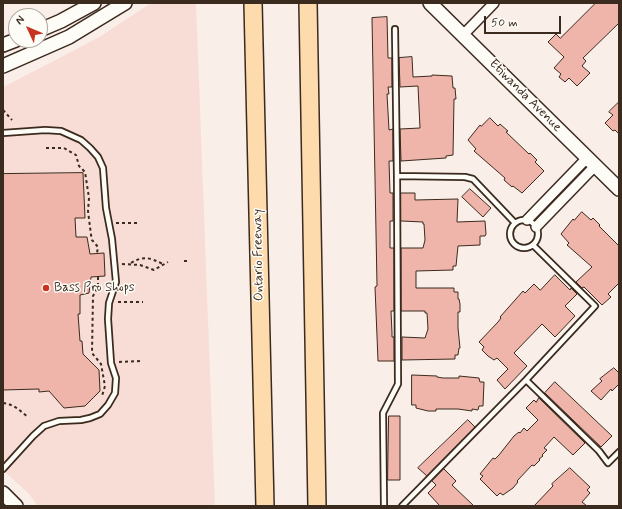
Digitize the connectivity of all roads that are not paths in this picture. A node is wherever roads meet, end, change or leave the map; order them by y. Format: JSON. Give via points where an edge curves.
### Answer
{"nodes":[{"id":1,"x":94,"y":3,"type":"edge"},
{"id":2,"x":126,"y":3,"type":"edge"},
{"id":3,"x":253,"y":3,"type":"edge"},
{"id":4,"x":308,"y":3,"type":"edge"},
{"id":5,"x":430,"y":3,"type":"edge"},
{"id":6,"x":494,"y":3,"type":"edge"},
{"id":7,"x":48,"y":27,"type":"edge"},
{"id":8,"x":395,"y":29,"type":"dead end"},
{"id":9,"x":463,"y":35,"type":"junction"},
{"id":10,"x":3,"y":66,"type":"edge"},
{"id":11,"x":3,"y":134,"type":"edge"},
{"id":12,"x":591,"y":162,"type":"junction"},
{"id":13,"x":398,"y":176,"type":"junction"},
{"id":14,"x":619,"y":190,"type":"edge"},
{"id":15,"x":527,"y":220,"type":"junction"},
{"id":16,"x":516,"y":223,"type":"junction"},
{"id":17,"x":536,"y":227,"type":"junction"},
{"id":18,"x":533,"y":244,"type":"junction"},
{"id":19,"x":526,"y":380,"type":"junction"},
{"id":20,"x":619,"y":452,"type":"edge"},
{"id":21,"x":3,"y":469,"type":"edge"},
{"id":22,"x":3,"y":493,"type":"edge"},
{"id":23,"x":16,"y":506,"type":"edge"},
{"id":24,"x":265,"y":506,"type":"edge"},
{"id":25,"x":317,"y":506,"type":"edge"},
{"id":26,"x":384,"y":506,"type":"edge"},
{"id":27,"x":402,"y":506,"type":"edge"}],
"edges":[{"from":1,"to":7,"type":"main road"},
{"from":2,"to":10,"type":"main road","via":[[69,37]]},
{"from":3,"to":24,"type":"highway","name":"Ontario Freeway"},
{"from":4,"to":25,"type":"highway"},
{"from":5,"to":9,"type":"main road","name":"Etiwanda Avenue"},
{"from":6,"to":9,"type":"street"},
{"from":8,"to":13,"type":"lane"},
{"from":9,"to":12,"type":"main road","name":"Etiwanda Avenue"},
{"from":11,"to":21,"type":"lane","via":[[61,131],[80,140],[98,157],[103,168],[116,282],[109,303],[108,319],[111,363],[116,378],[115,392],[100,414],[44,426]]},
{"from":12,"to":14,"type":"main road","name":"Etiwanda Avenue"},
{"from":12,"to":15,"type":"street"},
{"from":12,"to":17,"type":"street"},
{"from":13,"to":16,"type":"lane","via":[[473,179]]},
{"from":13,"to":26,"type":"lane","via":[[398,384],[384,413]]},
{"from":15,"to":16,"type":"lane"},
{"from":15,"to":17,"type":"lane"},
{"from":16,"to":18,"type":"lane","via":[[510,233],[512,241],[522,248]]},
{"from":17,"to":18,"type":"lane","via":[[538,236]]},
{"from":18,"to":19,"type":"lane","via":[[595,306]]},
{"from":19,"to":20,"type":"lane","via":[[599,451],[608,463]]},
{"from":19,"to":27,"type":"lane"},
{"from":22,"to":23,"type":"main road"}]}
